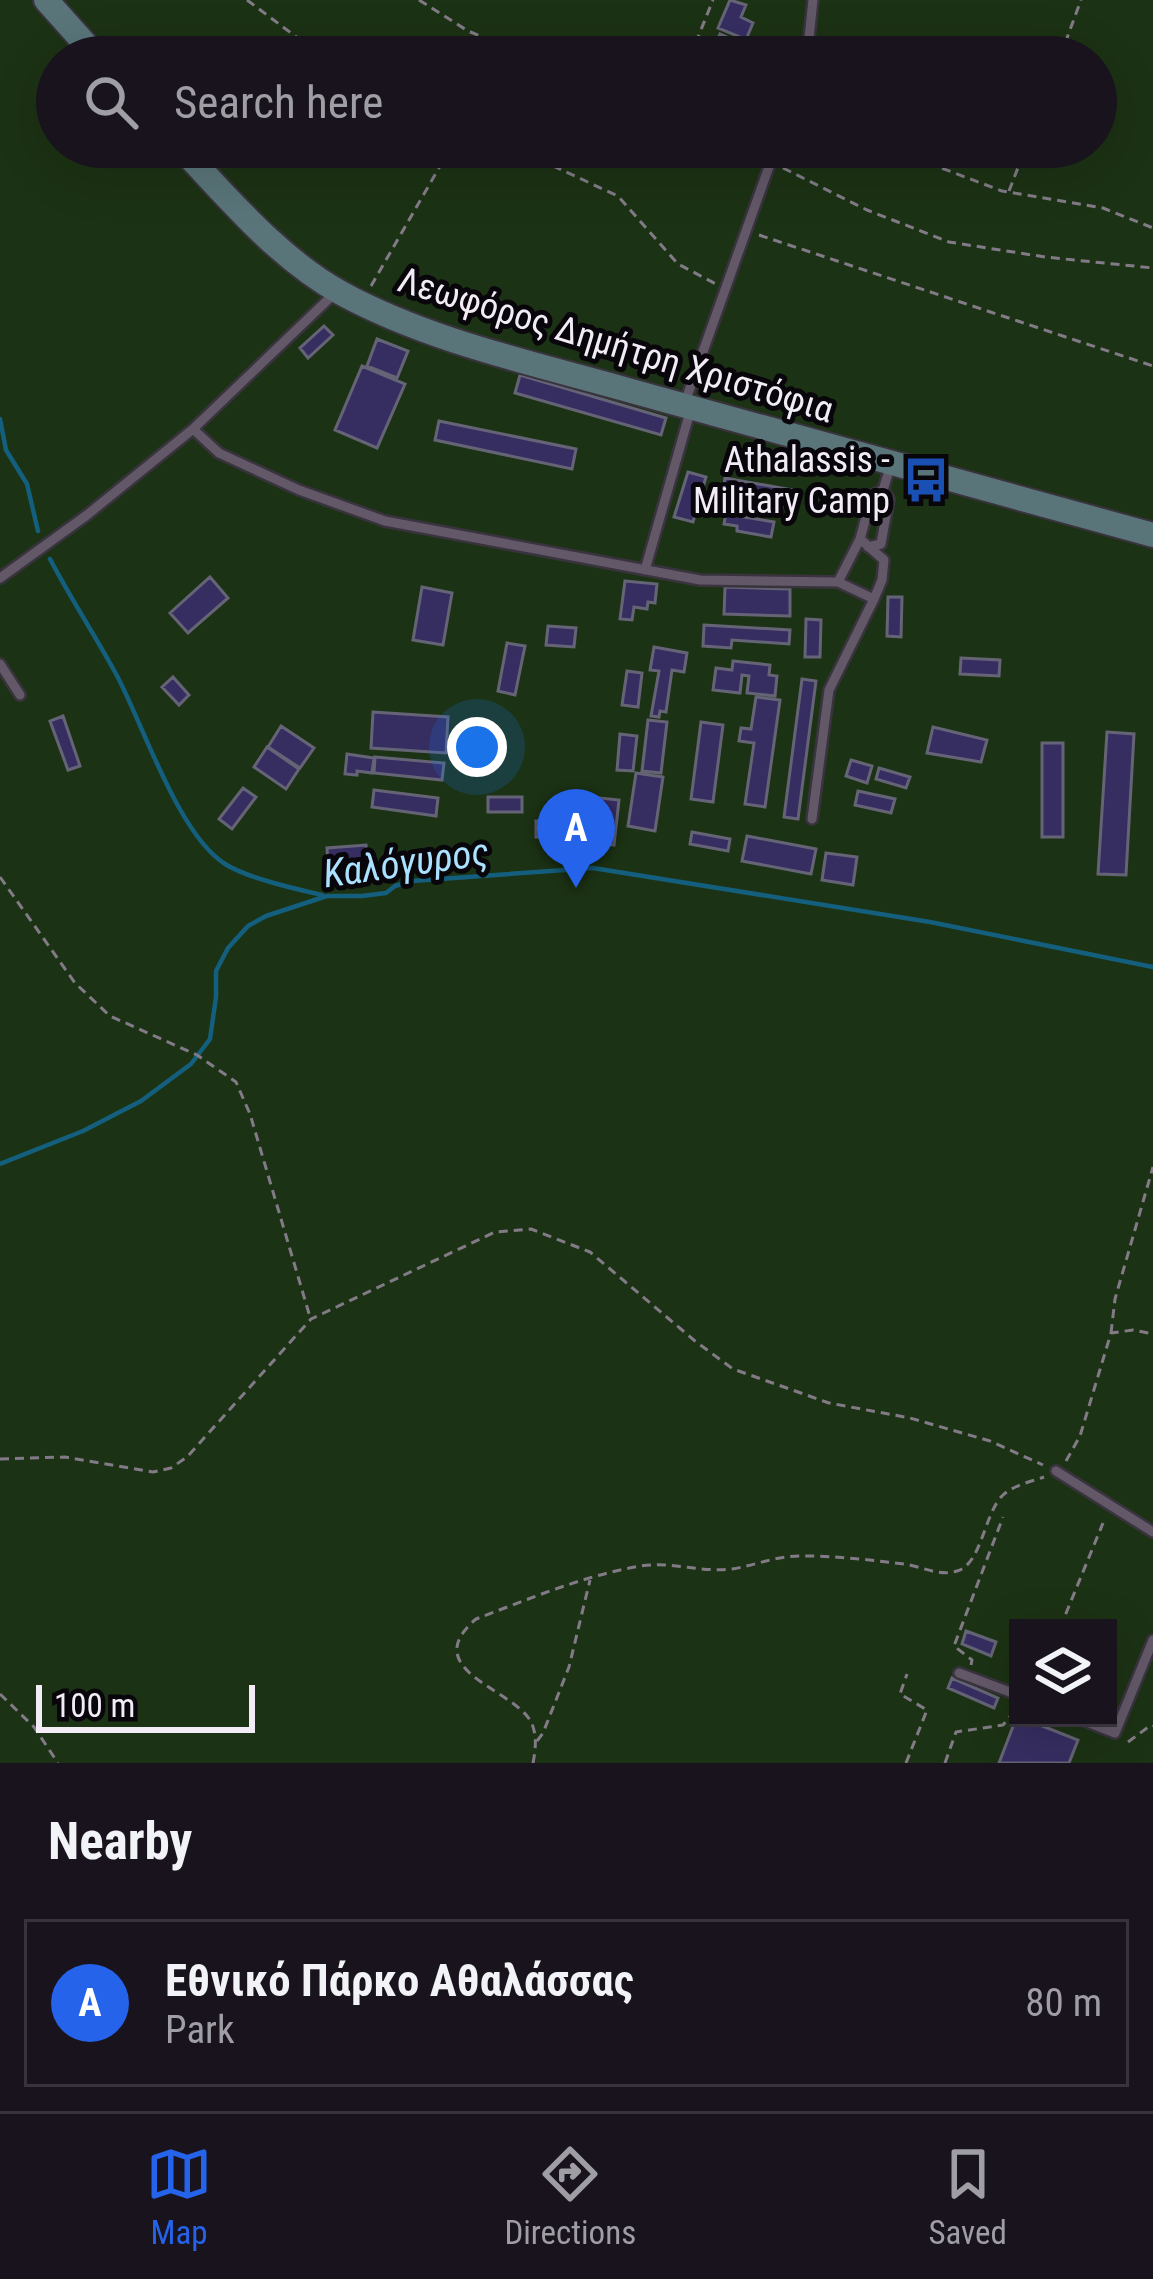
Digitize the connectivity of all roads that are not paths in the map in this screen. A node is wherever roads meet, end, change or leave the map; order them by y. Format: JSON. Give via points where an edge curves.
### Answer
{"nodes":[{"id":1,"x":46,"y":0,"type":"edge"},
{"id":2,"x":814,"y":0,"type":"edge"},
{"id":3,"x":79,"y":36,"type":"edge"},
{"id":4,"x":809,"y":36,"type":"edge"},
{"id":5,"x":200,"y":168,"type":"edge"},
{"id":6,"x":769,"y":168,"type":"edge"},
{"id":7,"x":338,"y":291,"type":"junction"},
{"id":8,"x":688,"y":406,"type":"junction"},
{"id":9,"x":193,"y":429,"type":"junction"},
{"id":10,"x":892,"y":462,"type":"junction"},
{"id":11,"x":883,"y":490,"type":"junction"},
{"id":12,"x":1153,"y":535,"type":"edge"},
{"id":13,"x":864,"y":543,"type":"junction"},
{"id":14,"x":645,"y":570,"type":"junction"},
{"id":15,"x":0,"y":578,"type":"edge"},
{"id":16,"x":838,"y":582,"type":"junction"},
{"id":17,"x":874,"y":599,"type":"junction"},
{"id":18,"x":0,"y":664,"type":"edge"},
{"id":19,"x":20,"y":695,"type":"dead end"},
{"id":20,"x":812,"y":819,"type":"dead end"},
{"id":21,"x":1056,"y":1471,"type":"road end"},
{"id":22,"x":1153,"y":1532,"type":"edge"},
{"id":23,"x":1153,"y":1640,"type":"edge"},
{"id":24,"x":964,"y":1675,"type":"road end"},
{"id":25,"x":1009,"y":1692,"type":"edge"},
{"id":26,"x":1100,"y":1727,"type":"edge"}],
"edges":[{"from":1,"to":3,"type":"main road"},
{"from":2,"to":4,"type":"lane"},
{"from":5,"to":7,"type":"main road","name":"Λεωφόρος Δημήτρη Χριστόφια","via":[[253,225]]},
{"from":6,"to":8,"type":"lane"},
{"from":7,"to":8,"type":"main road","name":"Λεωφόρος Δημήτρη Χριστόφια","via":[[428,331]]},
{"from":7,"to":9,"type":"lane"},
{"from":8,"to":10,"type":"main road","name":"Λεωφόρος Δημήτρη Χριστόφια"},
{"from":8,"to":14,"type":"lane"},
{"from":9,"to":14,"type":"lane","via":[[219,453],[385,521]]},
{"from":9,"to":15,"type":"lane"},
{"from":10,"to":11,"type":"lane"},
{"from":10,"to":12,"type":"main road","name":"Λεωφόρος Δημήτρη Χριστόφια"},
{"from":11,"to":13,"type":"lane","via":[[872,495]]},
{"from":11,"to":13,"type":"lane","via":[[889,499],[880,544]]},
{"from":13,"to":16,"type":"lane"},
{"from":13,"to":17,"type":"lane","via":[[884,560]]},
{"from":14,"to":16,"type":"lane","via":[[700,580]]},
{"from":16,"to":17,"type":"lane"},
{"from":17,"to":20,"type":"lane","via":[[829,690]]},
{"from":18,"to":19,"type":"lane"},
{"from":21,"to":22,"type":"lane"},
{"from":23,"to":26,"type":"lane","via":[[1115,1733]]},
{"from":24,"to":25,"type":"lane"}]}
